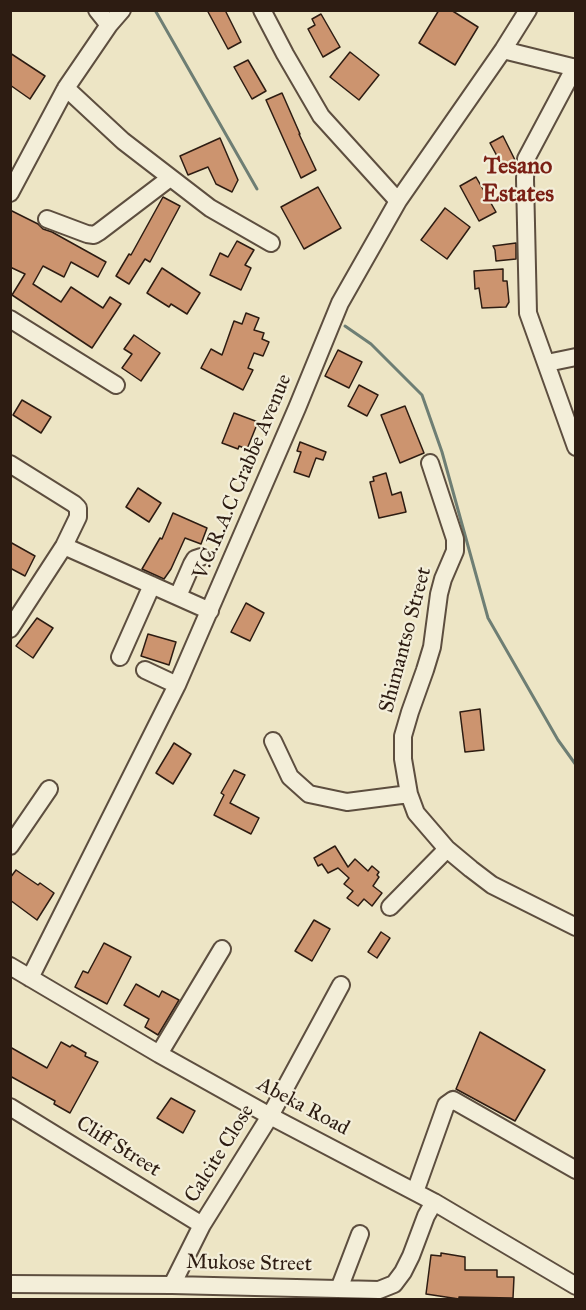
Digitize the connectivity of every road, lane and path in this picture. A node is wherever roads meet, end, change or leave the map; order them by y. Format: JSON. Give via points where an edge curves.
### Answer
{"nodes":[{"id":1,"x":97,"y":10,"type":"edge"},
{"id":2,"x":122,"y":10,"type":"edge"},
{"id":3,"x":262,"y":10,"type":"edge"},
{"id":4,"x":528,"y":10,"type":"edge"},
{"id":5,"x":109,"y":24,"type":"junction"},
{"id":6,"x":503,"y":50,"type":"junction"},
{"id":7,"x":575,"y":67,"type":"edge"},
{"id":8,"x":66,"y":88,"type":"junction"},
{"id":9,"x":171,"y":178,"type":"junction"},
{"id":10,"x":10,"y":193,"type":"edge"},
{"id":11,"x":398,"y":201,"type":"junction"},
{"id":12,"x":47,"y":219,"type":"dead end"},
{"id":13,"x":271,"y":243,"type":"dead end"},
{"id":14,"x":10,"y":319,"type":"edge"},
{"id":15,"x":576,"y":357,"type":"edge"},
{"id":16,"x":547,"y":363,"type":"junction"},
{"id":17,"x":116,"y":385,"type":"dead end"},
{"id":18,"x":576,"y":447,"type":"edge"},
{"id":19,"x":430,"y":463,"type":"dead end"},
{"id":20,"x":10,"y":464,"type":"edge"},
{"id":21,"x":64,"y":546,"type":"junction"},
{"id":22,"x":201,"y":557,"type":"dead end"},
{"id":23,"x":152,"y":585,"type":"junction"},
{"id":24,"x":178,"y":597,"type":"junction"},
{"id":25,"x":210,"y":611,"type":"junction"},
{"id":26,"x":10,"y":629,"type":"edge"},
{"id":27,"x":120,"y":657,"type":"dead end"},
{"id":28,"x":145,"y":670,"type":"dead end"},
{"id":29,"x":177,"y":685,"type":"junction"},
{"id":30,"x":273,"y":741,"type":"dead end"},
{"id":31,"x":48,"y":789,"type":"dead end"},
{"id":32,"x":409,"y":794,"type":"junction"},
{"id":33,"x":10,"y":846,"type":"edge"},
{"id":34,"x":447,"y":849,"type":"junction"},
{"id":35,"x":390,"y":907,"type":"dead end"},
{"id":36,"x":576,"y":927,"type":"edge"},
{"id":37,"x":222,"y":949,"type":"dead end"},
{"id":38,"x":10,"y":966,"type":"edge"},
{"id":39,"x":30,"y":978,"type":"junction"},
{"id":40,"x":341,"y":985,"type":"dead end"},
{"id":41,"x":159,"y":1054,"type":"junction"},
{"id":42,"x":10,"y":1107,"type":"edge"},
{"id":43,"x":270,"y":1116,"type":"junction"},
{"id":44,"x":576,"y":1170,"type":"edge"},
{"id":45,"x":415,"y":1192,"type":"junction"},
{"id":46,"x":434,"y":1202,"type":"junction"},
{"id":47,"x":202,"y":1225,"type":"junction"},
{"id":48,"x":360,"y":1234,"type":"dead end"},
{"id":49,"x":10,"y":1284,"type":"edge"},
{"id":50,"x":172,"y":1285,"type":"junction"},
{"id":51,"x":576,"y":1286,"type":"edge"},
{"id":52,"x":339,"y":1289,"type":"junction"}],
"edges":[{"from":1,"to":5,"type":"street"},
{"from":2,"to":5,"type":"street"},
{"from":3,"to":11,"type":"street","via":[[321,116]]},
{"from":4,"to":6,"type":"street","name":"V.C.R.A.C Crabbe Avenue"},
{"from":5,"to":8,"type":"street"},
{"from":6,"to":7,"type":"street"},
{"from":6,"to":11,"type":"street","name":"V.C.R.A.C Crabbe Avenue"},
{"from":7,"to":16,"type":"street","via":[[526,159],[528,313]]},
{"from":8,"to":9,"type":"street","via":[[123,141]]},
{"from":8,"to":10,"type":"street"},
{"from":9,"to":12,"type":"street","via":[[94,235]]},
{"from":9,"to":13,"type":"street","via":[[210,208]]},
{"from":11,"to":25,"type":"street","name":"V.C.R.A.C Crabbe Avenue","via":[[340,303]]},
{"from":14,"to":17,"type":"street"},
{"from":15,"to":16,"type":"street"},
{"from":16,"to":18,"type":"street"},
{"from":19,"to":32,"type":"street","name":"Shimantso Street","via":[[455,539],[455,550],[438,594],[432,647],[403,736]]},
{"from":20,"to":21,"type":"street","via":[[78,508],[78,517]]},
{"from":21,"to":23,"type":"street"},
{"from":21,"to":26,"type":"street"},
{"from":22,"to":24,"type":"street","via":[[192,564]]},
{"from":23,"to":24,"type":"street"},
{"from":23,"to":27,"type":"street"},
{"from":24,"to":25,"type":"street"},
{"from":25,"to":29,"type":"street","name":"V.C.R.A.C Crabbe Avenue"},
{"from":28,"to":29,"type":"street"},
{"from":29,"to":39,"type":"street","name":"V.C.R.A.C Crabbe Avenue"},
{"from":30,"to":32,"type":"street","via":[[290,777],[309,794],[347,802]]},
{"from":31,"to":33,"type":"street"},
{"from":32,"to":34,"type":"street","name":"Shimantso Street","via":[[416,813]]},
{"from":34,"to":35,"type":"street"},
{"from":34,"to":36,"type":"street","name":"Shimantso Street","via":[[492,885]]},
{"from":37,"to":41,"type":"street"},
{"from":38,"to":39,"type":"street","name":"Abeka Road"},
{"from":39,"to":41,"type":"street","name":"Abeka Road"},
{"from":40,"to":43,"type":"street","name":"Calcite Close"},
{"from":41,"to":43,"type":"street","name":"Abeka Road"},
{"from":42,"to":47,"type":"street","name":"Cliff Street"},
{"from":43,"to":45,"type":"street","name":"Abeka Road"},
{"from":43,"to":47,"type":"street","name":"Calcite Close"},
{"from":44,"to":45,"type":"street","via":[[453,1100],[446,1105]]},
{"from":45,"to":46,"type":"street","name":"Abeka Road"},
{"from":46,"to":51,"type":"street","name":"Abeka Road"},
{"from":46,"to":52,"type":"street","name":"Mukose Street","via":[[411,1256],[394,1284],[379,1290]]},
{"from":47,"to":50,"type":"street","name":"Calcite Close"},
{"from":48,"to":52,"type":"street"},
{"from":49,"to":50,"type":"street","name":"Mukose Street"},
{"from":50,"to":52,"type":"street","name":"Mukose Street"}]}
